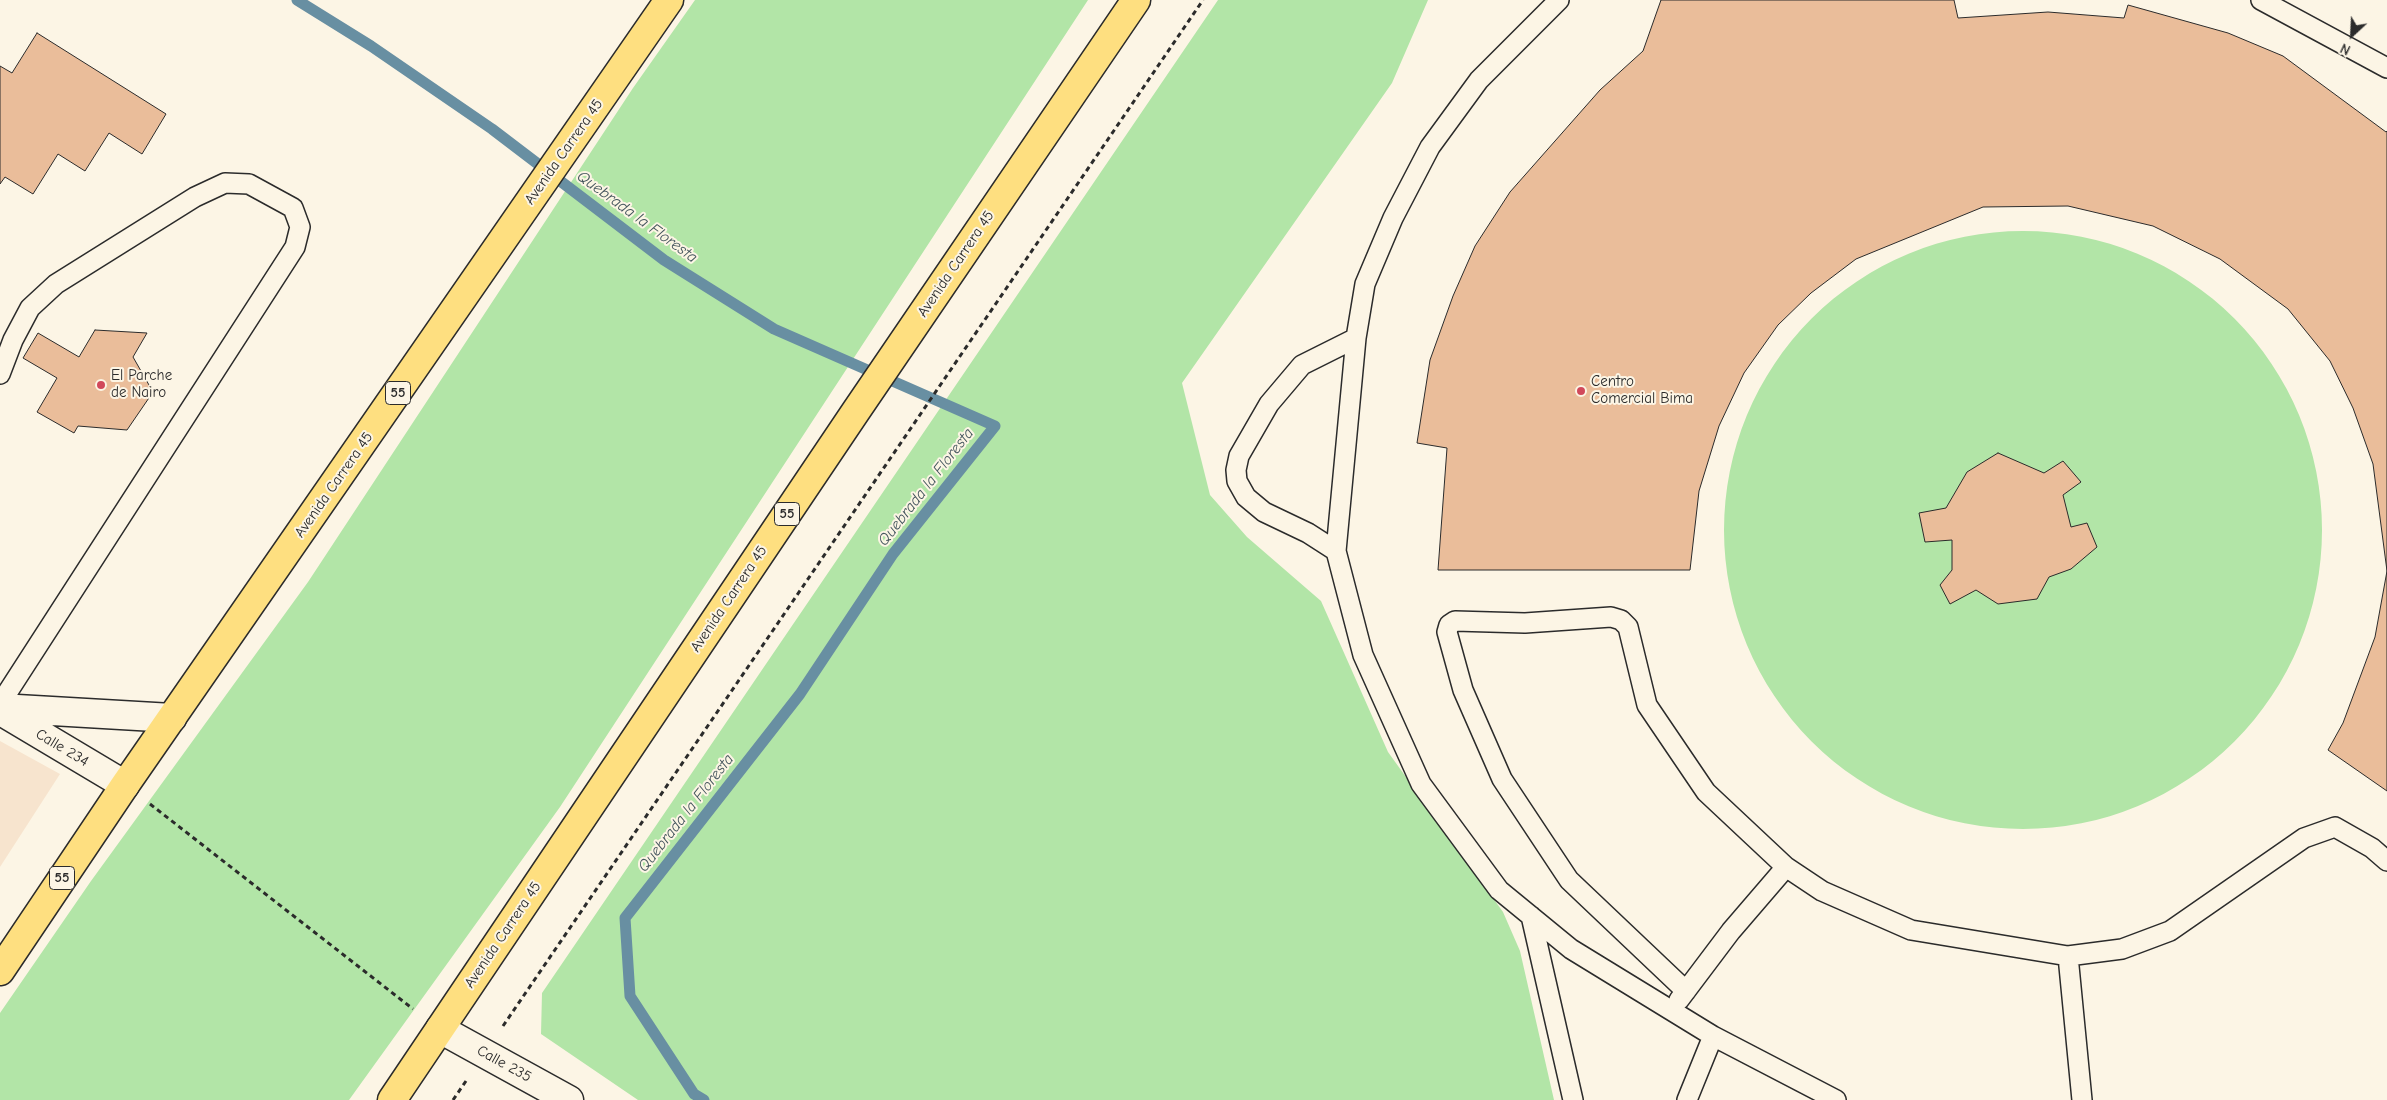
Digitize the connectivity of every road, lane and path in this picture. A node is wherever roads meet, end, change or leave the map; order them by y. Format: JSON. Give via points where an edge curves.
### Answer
{"nodes":[{"id":1,"x":669,"y":0,"type":"edge"},
{"id":2,"x":1131,"y":0,"type":"edge"},
{"id":3,"x":1136,"y":0,"type":"edge"},
{"id":4,"x":1203,"y":0,"type":"edge"},
{"id":5,"x":1560,"y":0,"type":"edge"},
{"id":6,"x":2261,"y":0,"type":"edge"},
{"id":7,"x":1110,"y":39,"type":"junction"},
{"id":8,"x":2387,"y":68,"type":"edge"},
{"id":9,"x":1356,"y":338,"type":"junction"},
{"id":10,"x":0,"y":374,"type":"edge"},
{"id":11,"x":1336,"y":551,"type":"junction"},
{"id":12,"x":0,"y":704,"type":"edge"},
{"id":13,"x":0,"y":709,"type":"edge"},
{"id":14,"x":172,"y":718,"type":"junction"},
{"id":15,"x":125,"y":785,"type":"junction"},
{"id":16,"x":2387,"y":861,"type":"edge"},
{"id":17,"x":1786,"y":867,"type":"junction"},
{"id":18,"x":1531,"y":916,"type":"junction"},
{"id":19,"x":2068,"y":956,"type":"junction"},
{"id":20,"x":0,"y":971,"type":"edge"},
{"id":21,"x":1686,"y":991,"type":"junction"},
{"id":22,"x":1671,"y":1010,"type":"junction"},
{"id":23,"x":440,"y":1029,"type":"junction"},
{"id":24,"x":1713,"y":1036,"type":"junction"},
{"id":25,"x":485,"y":1054,"type":"junction"},
{"id":26,"x":392,"y":1100,"type":"edge"},
{"id":27,"x":453,"y":1100,"type":"edge"},
{"id":28,"x":569,"y":1100,"type":"edge"},
{"id":29,"x":1573,"y":1100,"type":"edge"},
{"id":30,"x":1687,"y":1100,"type":"edge"},
{"id":31,"x":1836,"y":1100,"type":"edge"},
{"id":32,"x":2082,"y":1100,"type":"edge"}],
"edges":[{"from":1,"to":14,"type":"highway","name":"Avenida Carrera 45","number":"55"},
{"from":2,"to":7,"type":"highway"},
{"from":3,"to":7,"type":"highway","name":"Avenida Carrera 45","number":"55"},
{"from":4,"to":25,"type":"path"},
{"from":5,"to":9,"type":"lane","via":[[1479,80],[1430,147],[1393,218],[1365,284]]},
{"from":6,"to":8,"type":"lane"},
{"from":7,"to":23,"type":"highway","name":"Avenida Carrera 45","number":"55"},
{"from":9,"to":11,"type":"lane"},
{"from":9,"to":11,"type":"lane","via":[[1302,365],[1269,404],[1239,456],[1236,470],[1237,481],[1246,497],[1264,512]]},
{"from":10,"to":12,"type":"lane","via":[[30,308],[56,284],[195,197],[226,183],[249,184],[293,208],[300,227],[295,247]]},
{"from":11,"to":18,"type":"lane","via":[[1363,656],[1421,784],[1499,890]]},
{"from":13,"to":14,"type":"street"},
{"from":13,"to":15,"type":"street","name":"Calle 234"},
{"from":14,"to":15,"type":"highway","name":"Avenida Carrera 45","number":"55"},
{"from":15,"to":20,"type":"highway","name":"Avenida Carrera 45","number":"55"},
{"from":15,"to":23,"type":"path"},
{"from":16,"to":19,"type":"lane","via":[[2372,848],[2335,827],[2304,838],[2170,931],[2122,949]]},
{"from":17,"to":19,"type":"lane","via":[[1822,891],[1911,930]]},
{"from":17,"to":21,"type":"lane","via":[[1731,931]]},
{"from":17,"to":21,"type":"lane","via":[[1706,792],[1647,705],[1628,627],[1621,620],[1611,617],[1525,623],[1455,621],[1449,625],[1447,632],[1463,690],[1502,779],[1569,880]]},
{"from":18,"to":22,"type":"lane","via":[[1571,949]]},
{"from":18,"to":29,"type":"lane"},
{"from":19,"to":32,"type":"lane"},
{"from":21,"to":22,"type":"lane"},
{"from":22,"to":24,"type":"lane"},
{"from":23,"to":25,"type":"street","name":"Calle 235"},
{"from":23,"to":26,"type":"highway","name":"Avenida Carrera 45","number":"55"},
{"from":24,"to":30,"type":"lane"},
{"from":24,"to":31,"type":"lane"},
{"from":25,"to":27,"type":"path"},
{"from":25,"to":28,"type":"street","name":"Calle 235"}]}
